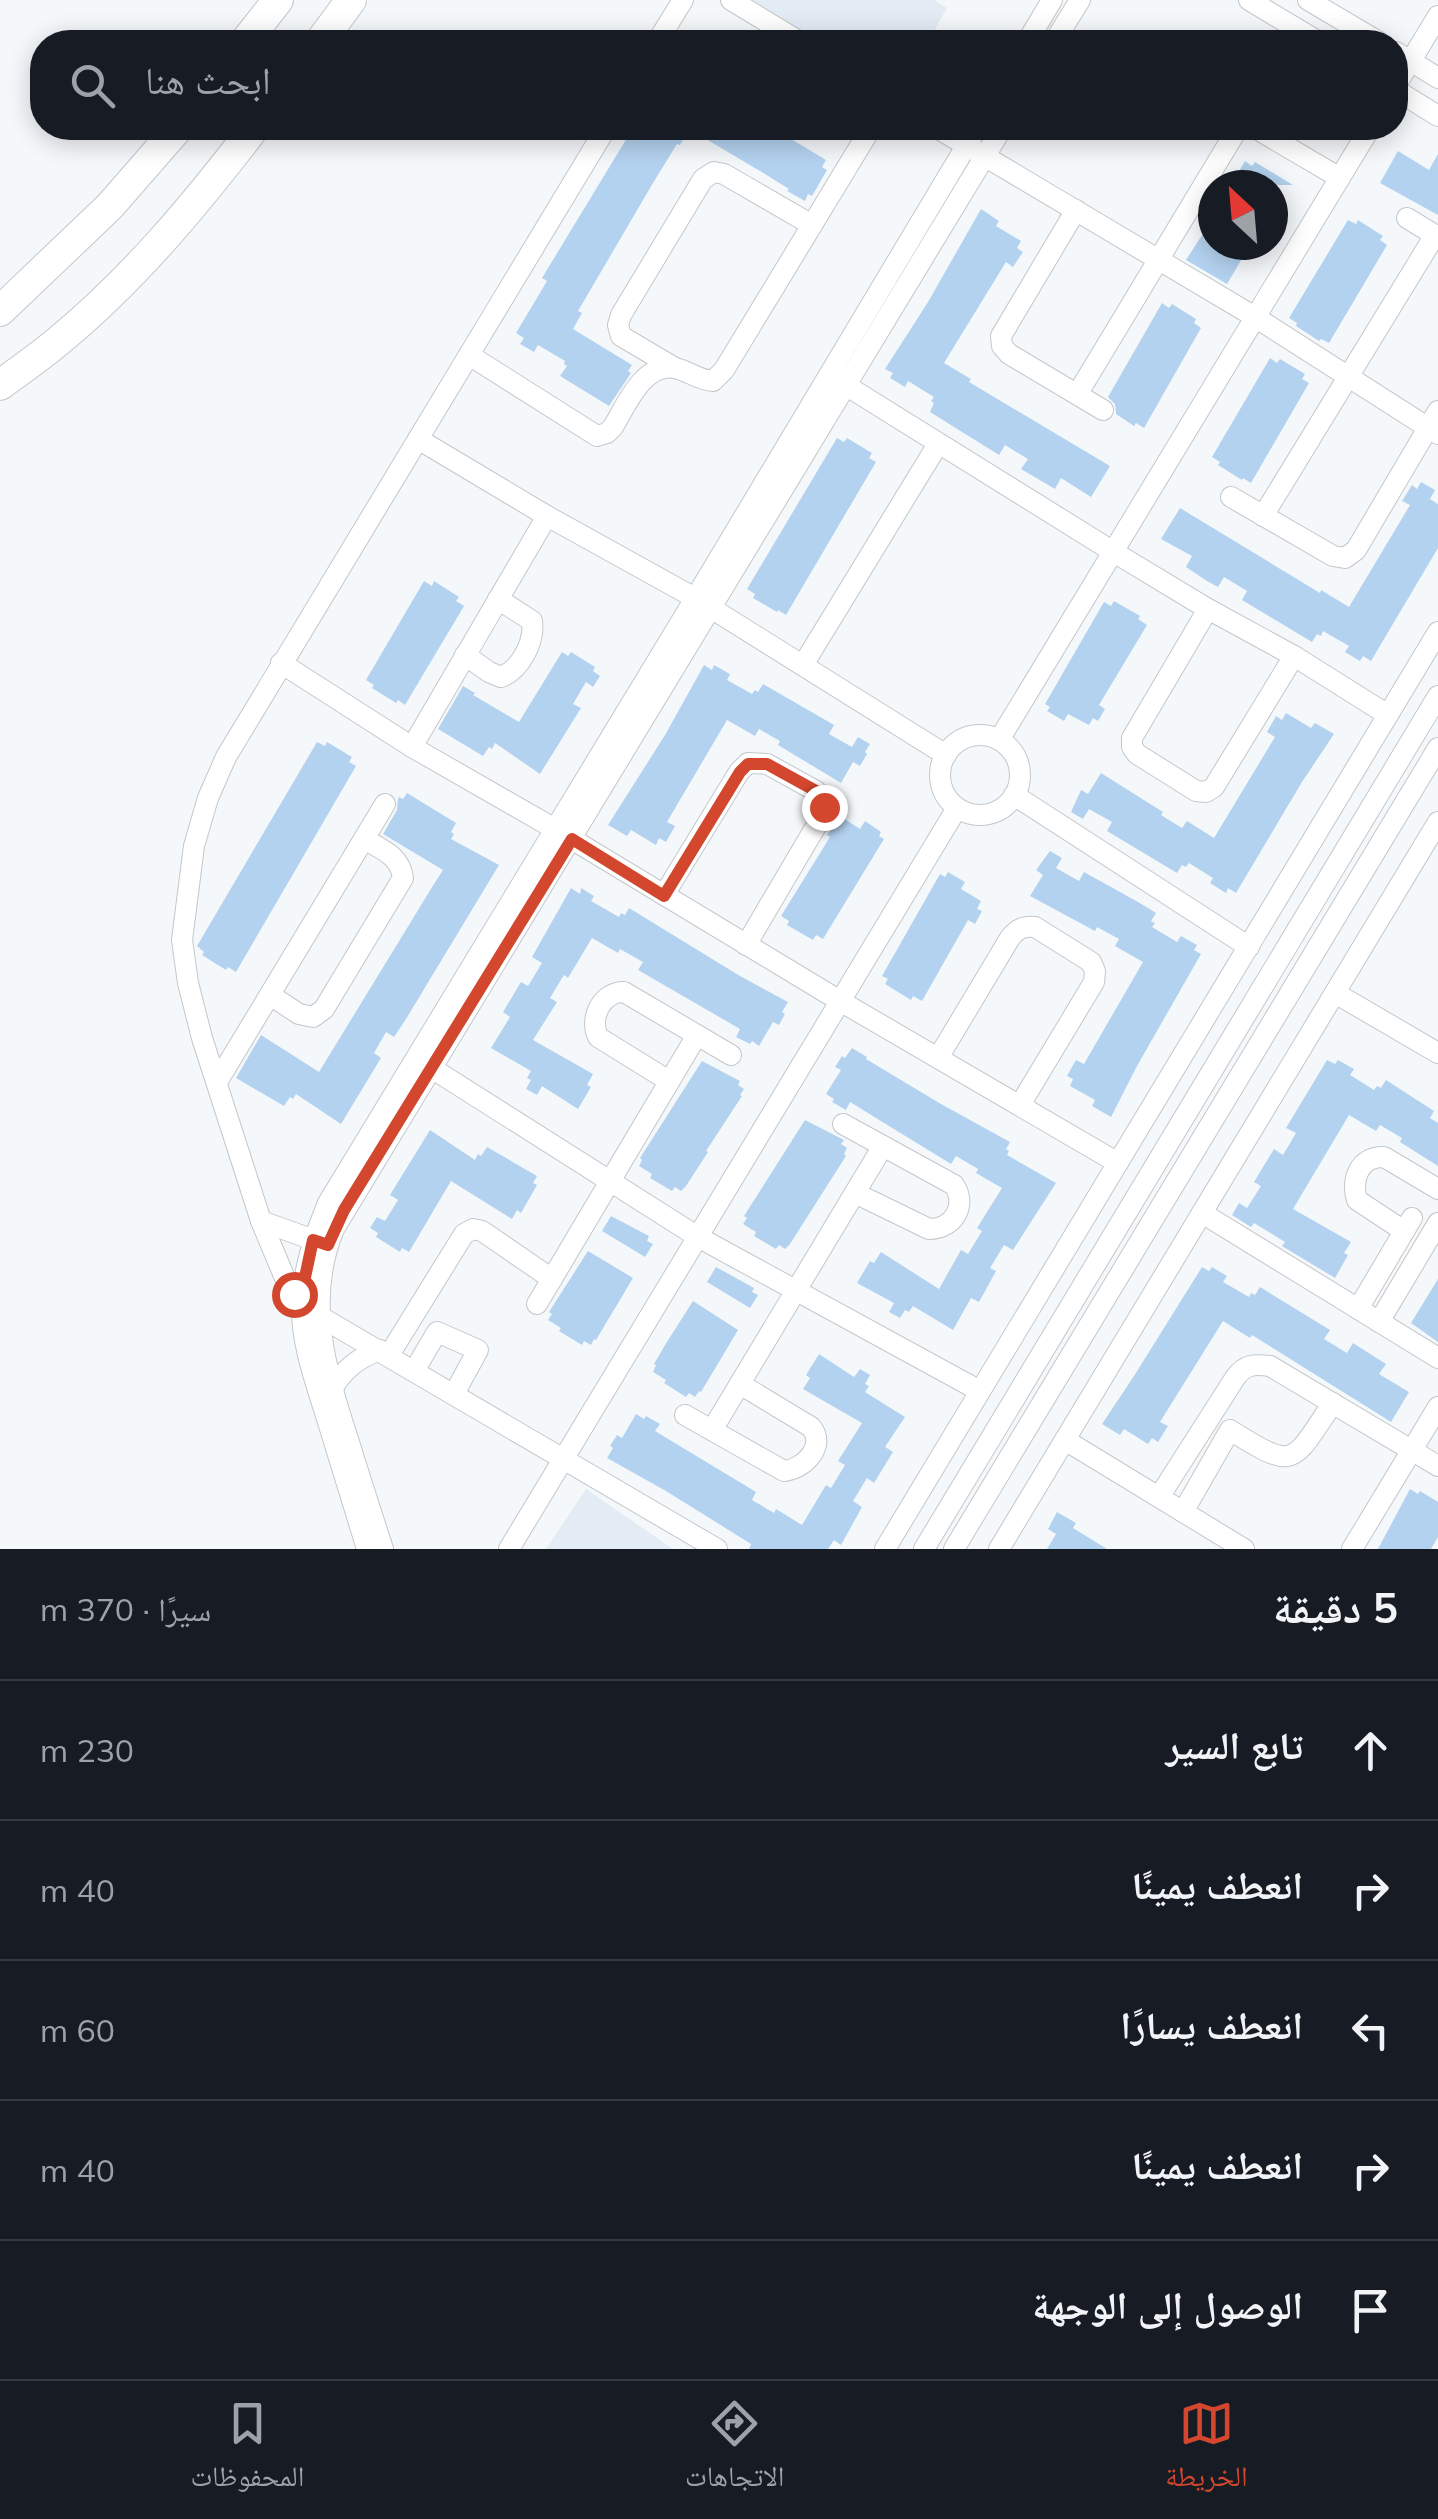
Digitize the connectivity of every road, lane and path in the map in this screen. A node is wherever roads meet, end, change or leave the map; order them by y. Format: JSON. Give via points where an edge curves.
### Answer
{"nodes":[{"id":1,"x":278,"y":0,"type":"edge"},
{"id":2,"x":351,"y":0,"type":"edge"},
{"id":3,"x":683,"y":0,"type":"edge"},
{"id":4,"x":731,"y":0,"type":"edge"},
{"id":5,"x":1052,"y":0,"type":"edge"},
{"id":6,"x":1080,"y":0,"type":"edge"},
{"id":7,"x":1249,"y":0,"type":"edge"},
{"id":8,"x":1308,"y":0,"type":"edge"},
{"id":9,"x":1438,"y":16,"type":"edge"},
{"id":10,"x":254,"y":30,"type":"edge"},
{"id":11,"x":329,"y":30,"type":"edge"},
{"id":12,"x":665,"y":30,"type":"edge"},
{"id":13,"x":780,"y":30,"type":"edge"},
{"id":14,"x":1034,"y":30,"type":"edge"},
{"id":15,"x":1061,"y":30,"type":"edge"},
{"id":16,"x":1299,"y":30,"type":"edge"},
{"id":17,"x":1359,"y":30,"type":"edge"},
{"id":18,"x":1408,"y":51,"type":"edge"},
{"id":19,"x":1408,"y":60,"type":"edge"},
{"id":20,"x":1438,"y":78,"type":"edge"},
{"id":21,"x":1408,"y":96,"type":"edge"},
{"id":22,"x":1438,"y":116,"type":"edge"},
{"id":23,"x":168,"y":140,"type":"edge"},
{"id":24,"x":245,"y":140,"type":"edge"},
{"id":25,"x":599,"y":140,"type":"edge"},
{"id":26,"x":864,"y":140,"type":"edge"},
{"id":27,"x":1231,"y":140,"type":"edge"},
{"id":28,"x":1275,"y":140,"type":"edge"},
{"id":29,"x":1363,"y":140,"type":"edge"},
{"id":30,"x":976,"y":143,"type":"edge"},
{"id":31,"x":1340,"y":178,"type":"junction"},
{"id":32,"x":110,"y":206,"type":"junction"},
{"id":33,"x":1076,"y":210,"type":"junction"},
{"id":34,"x":1407,"y":218,"type":"dead end"},
{"id":35,"x":812,"y":224,"type":"junction"},
{"id":36,"x":1436,"y":236,"type":"edge"},
{"id":37,"x":1158,"y":260,"type":"junction"},
{"id":38,"x":0,"y":293,"type":"edge"},
{"id":39,"x":0,"y":310,"type":"edge"},
{"id":40,"x":1255,"y":317,"type":"junction"},
{"id":41,"x":469,"y":355,"type":"junction"},
{"id":42,"x":675,"y":368,"type":"junction"},
{"id":43,"x":1348,"y":376,"type":"junction"},
{"id":44,"x":837,"y":380,"type":"junction"},
{"id":45,"x":0,"y":385,"type":"edge"},
{"id":46,"x":1078,"y":393,"type":"junction"},
{"id":47,"x":1102,"y":410,"type":"dead end"},
{"id":48,"x":1435,"y":424,"type":"edge"},
{"id":49,"x":418,"y":439,"type":"junction"},
{"id":50,"x":938,"y":444,"type":"junction"},
{"id":51,"x":1231,"y":497,"type":"dead end"},
{"id":52,"x":546,"y":516,"type":"junction"},
{"id":53,"x":1263,"y":516,"type":"junction"},
{"id":54,"x":1112,"y":551,"type":"junction"},
{"id":55,"x":498,"y":599,"type":"junction"},
{"id":56,"x":703,"y":603,"type":"junction"},
{"id":57,"x":1208,"y":609,"type":"junction"},
{"id":58,"x":1438,"y":632,"type":"edge"},
{"id":59,"x":465,"y":655,"type":"junction"},
{"id":60,"x":1294,"y":656,"type":"junction"},
{"id":61,"x":281,"y":663,"type":"junction"},
{"id":62,"x":803,"y":665,"type":"junction"},
{"id":63,"x":1438,"y":696,"type":"edge"},
{"id":64,"x":1388,"y":716,"type":"junction"},
{"id":65,"x":999,"y":740,"type":"junction"},
{"id":66,"x":412,"y":747,"type":"junction"},
{"id":67,"x":1438,"y":748,"type":"edge"},
{"id":68,"x":946,"y":754,"type":"junction"},
{"id":69,"x":1014,"y":795,"type":"junction"},
{"id":70,"x":385,"y":804,"type":"dead end"},
{"id":71,"x":958,"y":808,"type":"junction"},
{"id":72,"x":1438,"y":822,"type":"edge"},
{"id":73,"x":563,"y":834,"type":"junction"},
{"id":74,"x":364,"y":839,"type":"junction"},
{"id":75,"x":664,"y":896,"type":"junction"},
{"id":76,"x":746,"y":945,"type":"junction"},
{"id":77,"x":1248,"y":947,"type":"junction"},
{"id":78,"x":1335,"y":993,"type":"junction"},
{"id":79,"x":270,"y":995,"type":"junction"},
{"id":80,"x":840,"y":1001,"type":"junction"},
{"id":81,"x":697,"y":1035,"type":"junction"},
{"id":82,"x":1438,"y":1053,"type":"edge"},
{"id":83,"x":731,"y":1055,"type":"dead end"},
{"id":84,"x":938,"y":1058,"type":"junction"},
{"id":85,"x":424,"y":1063,"type":"junction"},
{"id":86,"x":669,"y":1081,"type":"junction"},
{"id":87,"x":217,"y":1082,"type":"junction"},
{"id":88,"x":1020,"y":1106,"type":"junction"},
{"id":89,"x":842,"y":1124,"type":"dead end"},
{"id":90,"x":883,"y":1146,"type":"junction"},
{"id":91,"x":1118,"y":1162,"type":"junction"},
{"id":92,"x":610,"y":1182,"type":"junction"},
{"id":93,"x":1438,"y":1189,"type":"edge"},
{"id":94,"x":855,"y":1192,"type":"junction"},
{"id":95,"x":328,"y":1203,"type":"junction"},
{"id":96,"x":1202,"y":1213,"type":"junction"},
{"id":97,"x":260,"y":1221,"type":"junction"},
{"id":98,"x":1438,"y":1223,"type":"edge"},
{"id":99,"x":289,"y":1232,"type":"junction"},
{"id":100,"x":698,"y":1237,"type":"junction"},
{"id":101,"x":320,"y":1242,"type":"junction"},
{"id":102,"x":552,"y":1279,"type":"junction"},
{"id":103,"x":796,"y":1290,"type":"junction"},
{"id":104,"x":302,"y":1303,"type":"junction"},
{"id":105,"x":537,"y":1304,"type":"dead end"},
{"id":106,"x":1358,"y":1309,"type":"junction"},
{"id":107,"x":319,"y":1316,"type":"junction"},
{"id":108,"x":1379,"y":1322,"type":"junction"},
{"id":109,"x":384,"y":1353,"type":"junction"},
{"id":110,"x":1438,"y":1358,"type":"edge"},
{"id":111,"x":414,"y":1370,"type":"junction"},
{"id":112,"x":740,"y":1384,"type":"junction"},
{"id":113,"x":332,"y":1388,"type":"junction"},
{"id":114,"x":980,"y":1391,"type":"junction"},
{"id":115,"x":454,"y":1394,"type":"junction"},
{"id":116,"x":1333,"y":1403,"type":"junction"},
{"id":117,"x":1438,"y":1407,"type":"edge"},
{"id":118,"x":684,"y":1415,"type":"dead end"},
{"id":119,"x":712,"y":1430,"type":"junction"},
{"id":120,"x":1065,"y":1440,"type":"junction"},
{"id":121,"x":1412,"y":1450,"type":"junction"},
{"id":122,"x":564,"y":1459,"type":"junction"},
{"id":123,"x":1438,"y":1466,"type":"edge"},
{"id":124,"x":1160,"y":1498,"type":"junction"},
{"id":125,"x":1183,"y":1512,"type":"junction"},
{"id":126,"x":367,"y":1549,"type":"edge"},
{"id":127,"x":383,"y":1549,"type":"edge"},
{"id":128,"x":509,"y":1549,"type":"edge"},
{"id":129,"x":717,"y":1549,"type":"edge"},
{"id":130,"x":884,"y":1549,"type":"edge"},
{"id":131,"x":924,"y":1549,"type":"edge"},
{"id":132,"x":954,"y":1549,"type":"edge"},
{"id":133,"x":999,"y":1549,"type":"edge"},
{"id":134,"x":1244,"y":1549,"type":"edge"},
{"id":135,"x":1352,"y":1549,"type":"edge"}],
"edges":[{"from":1,"to":10,"type":"highway"},
{"from":2,"to":11,"type":"highway"},
{"from":3,"to":12,"type":"street"},
{"from":4,"to":13,"type":"street"},
{"from":5,"to":14,"type":"street"},
{"from":6,"to":15,"type":"street"},
{"from":7,"to":16,"type":"street"},
{"from":8,"to":17,"type":"street"},
{"from":9,"to":18,"type":"street"},
{"from":19,"to":20,"type":"street"},
{"from":21,"to":22,"type":"street"},
{"from":23,"to":32,"type":"highway"},
{"from":24,"to":45,"type":"highway","via":[[146,257]]},
{"from":25,"to":41,"type":"street"},
{"from":26,"to":35,"type":"street"},
{"from":27,"to":37,"type":"street"},
{"from":28,"to":31,"type":"street"},
{"from":29,"to":31,"type":"street"},
{"from":30,"to":33,"type":"street"},
{"from":30,"to":44,"type":"street"},
{"from":31,"to":40,"type":"street"},
{"from":32,"to":38,"type":"highway"},
{"from":32,"to":39,"type":"highway"},
{"from":33,"to":37,"type":"street"},
{"from":33,"to":46,"type":"street","via":[[1001,336],[1009,354]]},
{"from":34,"to":36,"type":"street"},
{"from":35,"to":42,"type":"street","via":[[724,370],[713,381]]},
{"from":35,"to":42,"type":"street","via":[[724,174],[703,179],[618,325],[620,336]]},
{"from":36,"to":43,"type":"street"},
{"from":37,"to":40,"type":"street"},
{"from":37,"to":46,"type":"street"},
{"from":40,"to":43,"type":"street"},
{"from":40,"to":54,"type":"street"},
{"from":41,"to":42,"type":"street","via":[[597,436],[613,427],[650,374]]},
{"from":41,"to":49,"type":"street"},
{"from":43,"to":48,"type":"street"},
{"from":43,"to":53,"type":"street"},
{"from":44,"to":50,"type":"street"},
{"from":44,"to":56,"type":"street"},
{"from":46,"to":47,"type":"street"},
{"from":48,"to":53,"type":"street","via":[[1345,558]]},
{"from":49,"to":52,"type":"street"},
{"from":49,"to":61,"type":"street"},
{"from":50,"to":54,"type":"street"},
{"from":50,"to":62,"type":"street"},
{"from":51,"to":53,"type":"street"},
{"from":52,"to":55,"type":"street"},
{"from":52,"to":56,"type":"street"},
{"from":54,"to":57,"type":"street"},
{"from":54,"to":65,"type":"street"},
{"from":55,"to":59,"type":"street"},
{"from":55,"to":59,"type":"street","via":[[532,622],[513,672],[500,676]]},
{"from":56,"to":62,"type":"street"},
{"from":56,"to":73,"type":"street"},
{"from":57,"to":60,"type":"street"},
{"from":57,"to":60,"type":"street","via":[[1132,738],[1137,754],[1196,791],[1214,786]]},
{"from":58,"to":64,"type":"street"},
{"from":59,"to":66,"type":"street"},
{"from":60,"to":64,"type":"street"},
{"from":61,"to":66,"type":"street"},
{"from":61,"to":87,"type":"street","via":[[208,798],[186,892],[182,940],[188,983]]},
{"from":62,"to":68,"type":"street"},
{"from":63,"to":131,"type":"street"},
{"from":64,"to":77,"type":"street"},
{"from":65,"to":68,"type":"street","via":[[972,736]]},
{"from":65,"to":69,"type":"street","via":[[1016,758]]},
{"from":66,"to":73,"type":"street"},
{"from":67,"to":132,"type":"street"},
{"from":68,"to":71,"type":"street","via":[[941,786]]},
{"from":69,"to":71,"type":"street","via":[[994,812]]},
{"from":69,"to":77,"type":"street"},
{"from":70,"to":74,"type":"street"},
{"from":71,"to":80,"type":"street"},
{"from":72,"to":78,"type":"street"},
{"from":73,"to":75,"type":"street"},
{"from":73,"to":85,"type":"street"},
{"from":74,"to":79,"type":"street"},
{"from":74,"to":79,"type":"street","via":[[395,857],[403,878],[324,1009],[313,1017],[299,1014]]},
{"from":75,"to":76,"type":"street"},
{"from":75,"to":76,"type":"street","via":[[748,764],[767,764],[816,791],[822,816]]},
{"from":76,"to":80,"type":"street"},
{"from":77,"to":91,"type":"street"},
{"from":78,"to":82,"type":"street"},
{"from":78,"to":96,"type":"street"},
{"from":79,"to":87,"type":"street"},
{"from":80,"to":84,"type":"street"},
{"from":80,"to":100,"type":"street"},
{"from":81,"to":83,"type":"street"},
{"from":81,"to":86,"type":"street"},
{"from":81,"to":86,"type":"street","via":[[624,992],[604,1000],[594,1028],[598,1037]]},
{"from":84,"to":88,"type":"street"},
{"from":84,"to":88,"type":"street","via":[[1015,932],[1035,927],[1095,971]]},
{"from":85,"to":92,"type":"street"},
{"from":85,"to":95,"type":"street"},
{"from":85,"to":101,"type":"street"},
{"from":86,"to":92,"type":"street"},
{"from":87,"to":97,"type":"street"},
{"from":88,"to":91,"type":"street"},
{"from":89,"to":90,"type":"street"},
{"from":90,"to":94,"type":"street"},
{"from":90,"to":94,"type":"street","via":[[954,1185],[960,1204],[949,1224],[928,1229]]},
{"from":91,"to":114,"type":"street"},
{"from":92,"to":100,"type":"street"},
{"from":92,"to":102,"type":"street"},
{"from":93,"to":106,"type":"street","via":[[1384,1157],[1365,1162],[1355,1177],[1357,1200],[1408,1225]]},
{"from":94,"to":103,"type":"street"},
{"from":95,"to":99,"type":"street"},
{"from":95,"to":101,"type":"street"},
{"from":96,"to":106,"type":"street"},
{"from":96,"to":120,"type":"street"},
{"from":97,"to":99,"type":"street"},
{"from":97,"to":104,"type":"street"},
{"from":98,"to":108,"type":"street"},
{"from":99,"to":101,"type":"street"},
{"from":100,"to":103,"type":"street"},
{"from":100,"to":122,"type":"street"},
{"from":101,"to":104,"type":"street"},
{"from":101,"to":107,"type":"street"},
{"from":102,"to":105,"type":"street"},
{"from":102,"to":109,"type":"street","via":[[472,1229]]},
{"from":103,"to":112,"type":"street"},
{"from":103,"to":114,"type":"street"},
{"from":104,"to":107,"type":"street"},
{"from":104,"to":126,"type":"street","via":[[305,1342]]},
{"from":106,"to":108,"type":"street"},
{"from":107,"to":109,"type":"street"},
{"from":107,"to":113,"type":"street"},
{"from":108,"to":110,"type":"street"},
{"from":109,"to":111,"type":"street"},
{"from":109,"to":113,"type":"street","via":[[352,1364]]},
{"from":111,"to":115,"type":"street"},
{"from":111,"to":115,"type":"street","via":[[437,1332],[478,1350]]},
{"from":112,"to":119,"type":"street"},
{"from":112,"to":119,"type":"street","via":[[811,1427],[818,1442],[804,1464],[784,1471]]},
{"from":113,"to":127,"type":"street"},
{"from":114,"to":130,"type":"street"},
{"from":115,"to":122,"type":"street"},
{"from":116,"to":121,"type":"street"},
{"from":116,"to":124,"type":"street","via":[[1270,1366],[1242,1368]]},
{"from":116,"to":125,"type":"street","via":[[1292,1456],[1265,1452],[1230,1430]]},
{"from":117,"to":121,"type":"street"},
{"from":118,"to":119,"type":"street"},
{"from":120,"to":124,"type":"street"},
{"from":120,"to":133,"type":"street"},
{"from":121,"to":123,"type":"street"},
{"from":121,"to":135,"type":"street"},
{"from":122,"to":128,"type":"street"},
{"from":122,"to":129,"type":"street"},
{"from":124,"to":125,"type":"street"},
{"from":125,"to":134,"type":"street"}]}
